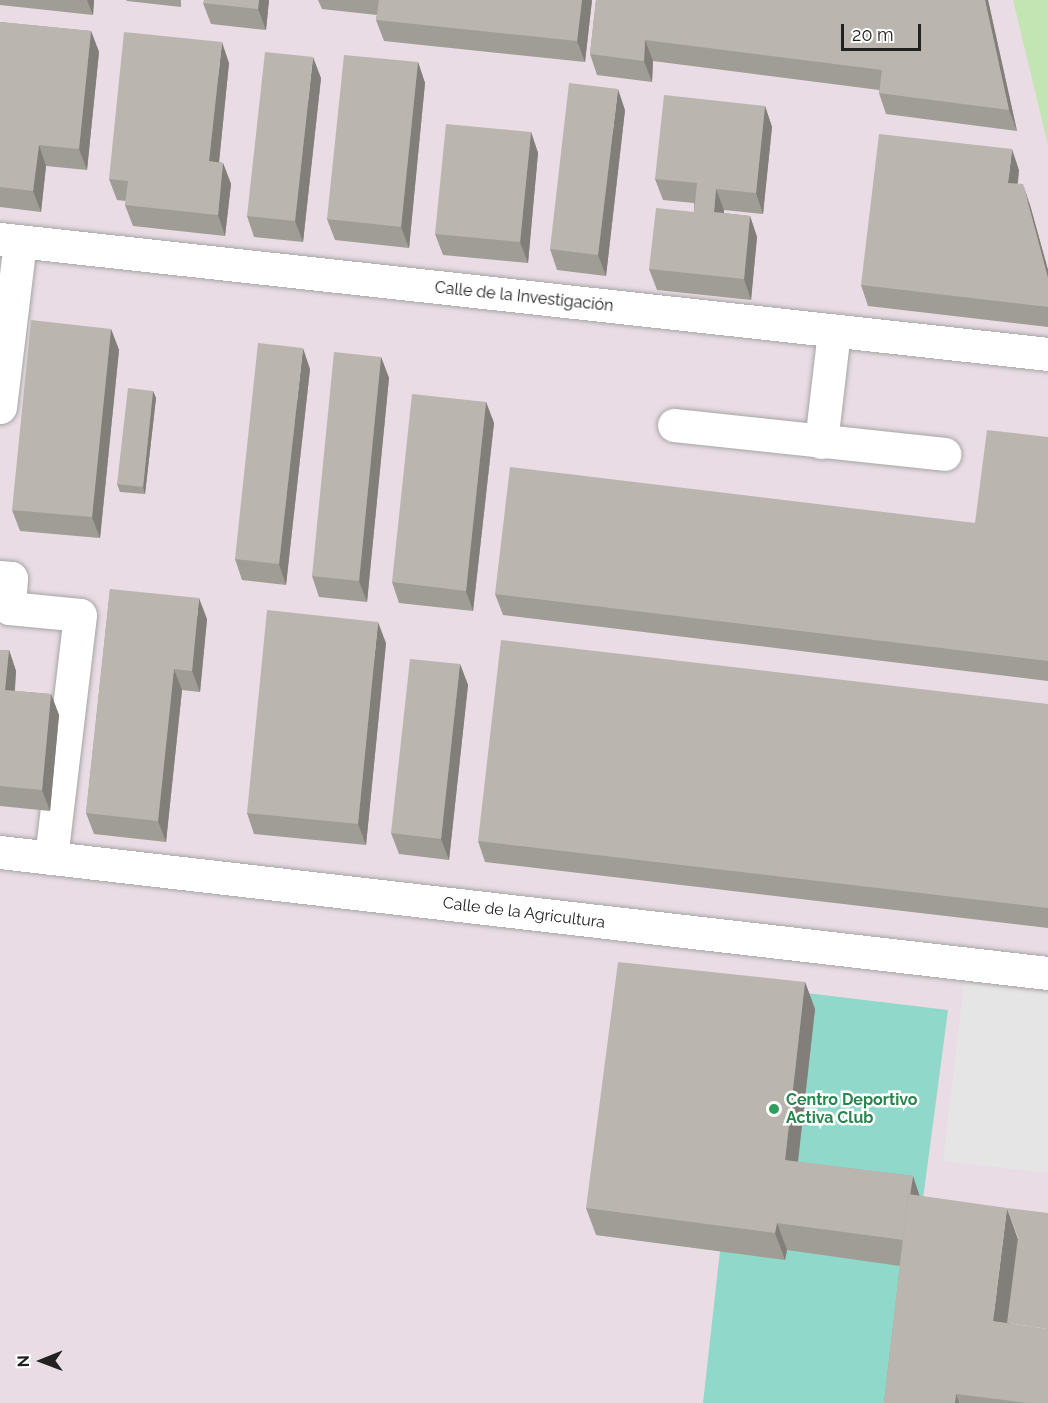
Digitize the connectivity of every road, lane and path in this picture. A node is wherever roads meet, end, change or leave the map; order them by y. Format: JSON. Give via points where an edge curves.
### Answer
{"nodes":[{"id":1,"x":10,"y":240,"type":"edge"},
{"id":2,"x":834,"y":331,"type":"junction"},
{"id":3,"x":1048,"y":354,"type":"edge"},
{"id":4,"x":0,"y":407,"type":"edge"},
{"id":5,"x":674,"y":425,"type":"dead end"},
{"id":6,"x":821,"y":442,"type":"junction"},
{"id":7,"x":944,"y":454,"type":"dead end"},
{"id":8,"x":0,"y":577,"type":"edge"},
{"id":9,"x":0,"y":852,"type":"edge"},
{"id":10,"x":51,"y":858,"type":"junction"},
{"id":11,"x":1048,"y":973,"type":"edge"}],
"edges":[{"from":1,"to":2,"type":"street","name":"Calle de la Investigación"},
{"from":1,"to":4,"type":"street"},
{"from":2,"to":3,"type":"street","name":"Calle de la Investigación"},
{"from":2,"to":6,"type":"street"},
{"from":5,"to":6,"type":"street"},
{"from":6,"to":7,"type":"street"},
{"from":8,"to":10,"type":"street","via":[[11,578],[9,608],[80,615]]},
{"from":9,"to":10,"type":"street","name":"Calle de la Agricultura"},
{"from":10,"to":11,"type":"street","name":"Calle de la Agricultura"}]}
